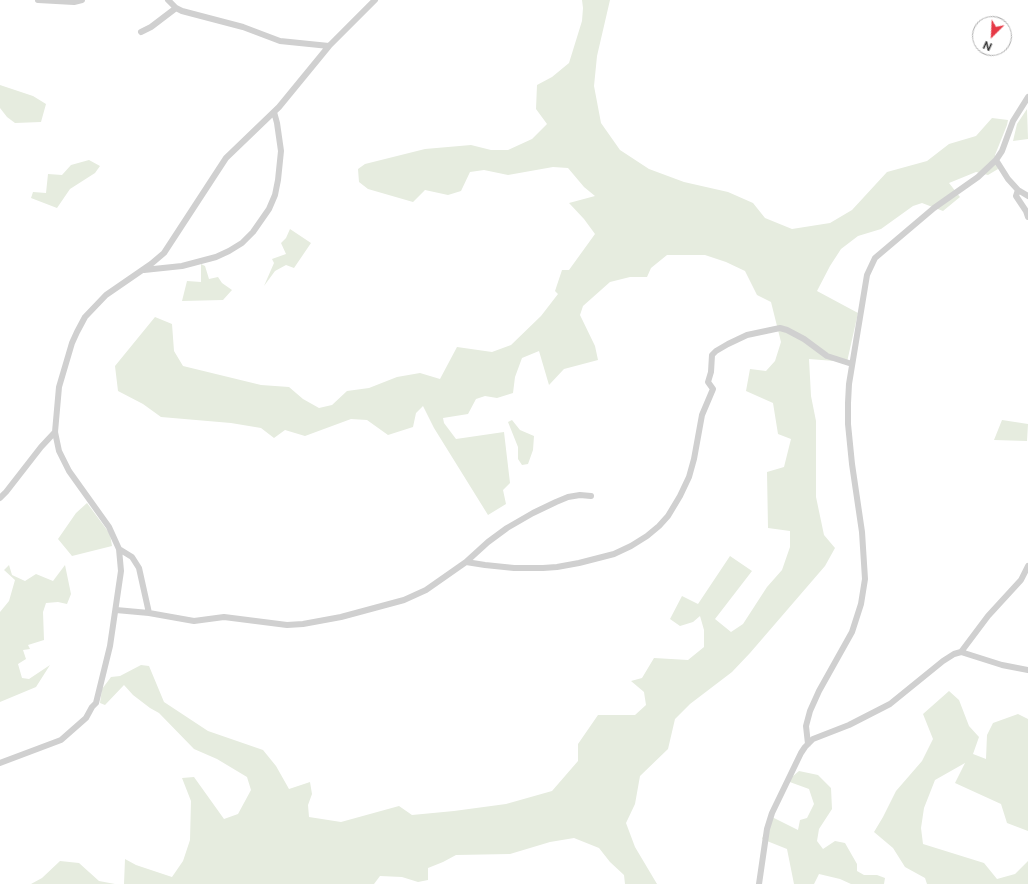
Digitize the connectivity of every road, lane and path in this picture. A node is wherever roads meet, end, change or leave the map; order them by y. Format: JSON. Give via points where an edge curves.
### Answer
{"nodes":[{"id":1,"x":38,"y":0,"type":"edge"},
{"id":2,"x":82,"y":0,"type":"edge"},
{"id":3,"x":168,"y":0,"type":"edge"},
{"id":4,"x":375,"y":0,"type":"edge"},
{"id":5,"x":176,"y":8,"type":"junction"},
{"id":6,"x":141,"y":32,"type":"dead end"},
{"id":7,"x":329,"y":46,"type":"junction"},
{"id":8,"x":1028,"y":98,"type":"edge"},
{"id":9,"x":274,"y":112,"type":"junction"},
{"id":10,"x":996,"y":160,"type":"junction"},
{"id":11,"x":1018,"y":190,"type":"junction"},
{"id":12,"x":1028,"y":196,"type":"edge"},
{"id":13,"x":1028,"y":217,"type":"edge"},
{"id":14,"x":142,"y":271,"type":"junction"},
{"id":15,"x":852,"y":364,"type":"junction"},
{"id":16,"x":55,"y":432,"type":"junction"},
{"id":17,"x":591,"y":496,"type":"dead end"},
{"id":18,"x":0,"y":498,"type":"edge"},
{"id":19,"x":119,"y":548,"type":"junction"},
{"id":20,"x":466,"y":562,"type":"junction"},
{"id":21,"x":1028,"y":566,"type":"edge"},
{"id":22,"x":116,"y":610,"type":"junction"},
{"id":23,"x":149,"y":613,"type":"junction"},
{"id":24,"x":961,"y":652,"type":"junction"},
{"id":25,"x":1028,"y":670,"type":"edge"},
{"id":26,"x":808,"y":744,"type":"junction"},
{"id":27,"x":0,"y":764,"type":"edge"},
{"id":28,"x":759,"y":884,"type":"edge"}],
"edges":[{"from":1,"to":2,"type":"street"},
{"from":3,"to":5,"type":"street"},
{"from":4,"to":7,"type":"street"},
{"from":5,"to":6,"type":"street"},
{"from":5,"to":7,"type":"street","via":[[243,27],[280,41]]},
{"from":7,"to":9,"type":"street"},
{"from":8,"to":10,"type":"street","via":[[1013,121]]},
{"from":9,"to":14,"type":"street","via":[[226,158],[169,246]]},
{"from":9,"to":14,"type":"street","via":[[281,151],[278,180],[269,209],[253,232],[236,247],[216,257],[182,266]]},
{"from":10,"to":11,"type":"street"},
{"from":10,"to":15,"type":"street","via":[[875,258],[867,275]]},
{"from":11,"to":12,"type":"street"},
{"from":11,"to":13,"type":"street","via":[[1016,196]]},
{"from":14,"to":16,"type":"street","via":[[106,295],[80,325],[61,380]]},
{"from":15,"to":20,"type":"street","via":[[827,356],[804,339],[780,328],[747,335],[728,344],[712,355],[708,382],[712,389],[702,415],[694,459],[680,496],[668,516],[647,536],[614,554],[558,567],[498,567]]},
{"from":15,"to":26,"type":"street","via":[[848,424],[862,532],[865,579],[861,604],[852,632],[819,691],[809,715],[806,726]]},
{"from":16,"to":18,"type":"street"},
{"from":16,"to":19,"type":"street","via":[[59,451],[69,471],[110,527]]},
{"from":17,"to":20,"type":"street","via":[[568,497],[534,513],[507,528]]},
{"from":19,"to":22,"type":"street","via":[[121,571]]},
{"from":19,"to":23,"type":"street","via":[[136,562]]},
{"from":20,"to":23,"type":"street","via":[[426,590],[404,600],[342,617],[303,624],[287,625],[224,617],[194,621]]},
{"from":21,"to":24,"type":"street","via":[[1021,580],[988,616]]},
{"from":22,"to":23,"type":"street"},
{"from":22,"to":27,"type":"street","via":[[96,703],[86,718],[61,740]]},
{"from":24,"to":25,"type":"street"},
{"from":24,"to":26,"type":"street","via":[[943,661],[890,704],[849,725],[817,737]]},
{"from":26,"to":28,"type":"street","via":[[798,758],[769,823]]}]}
